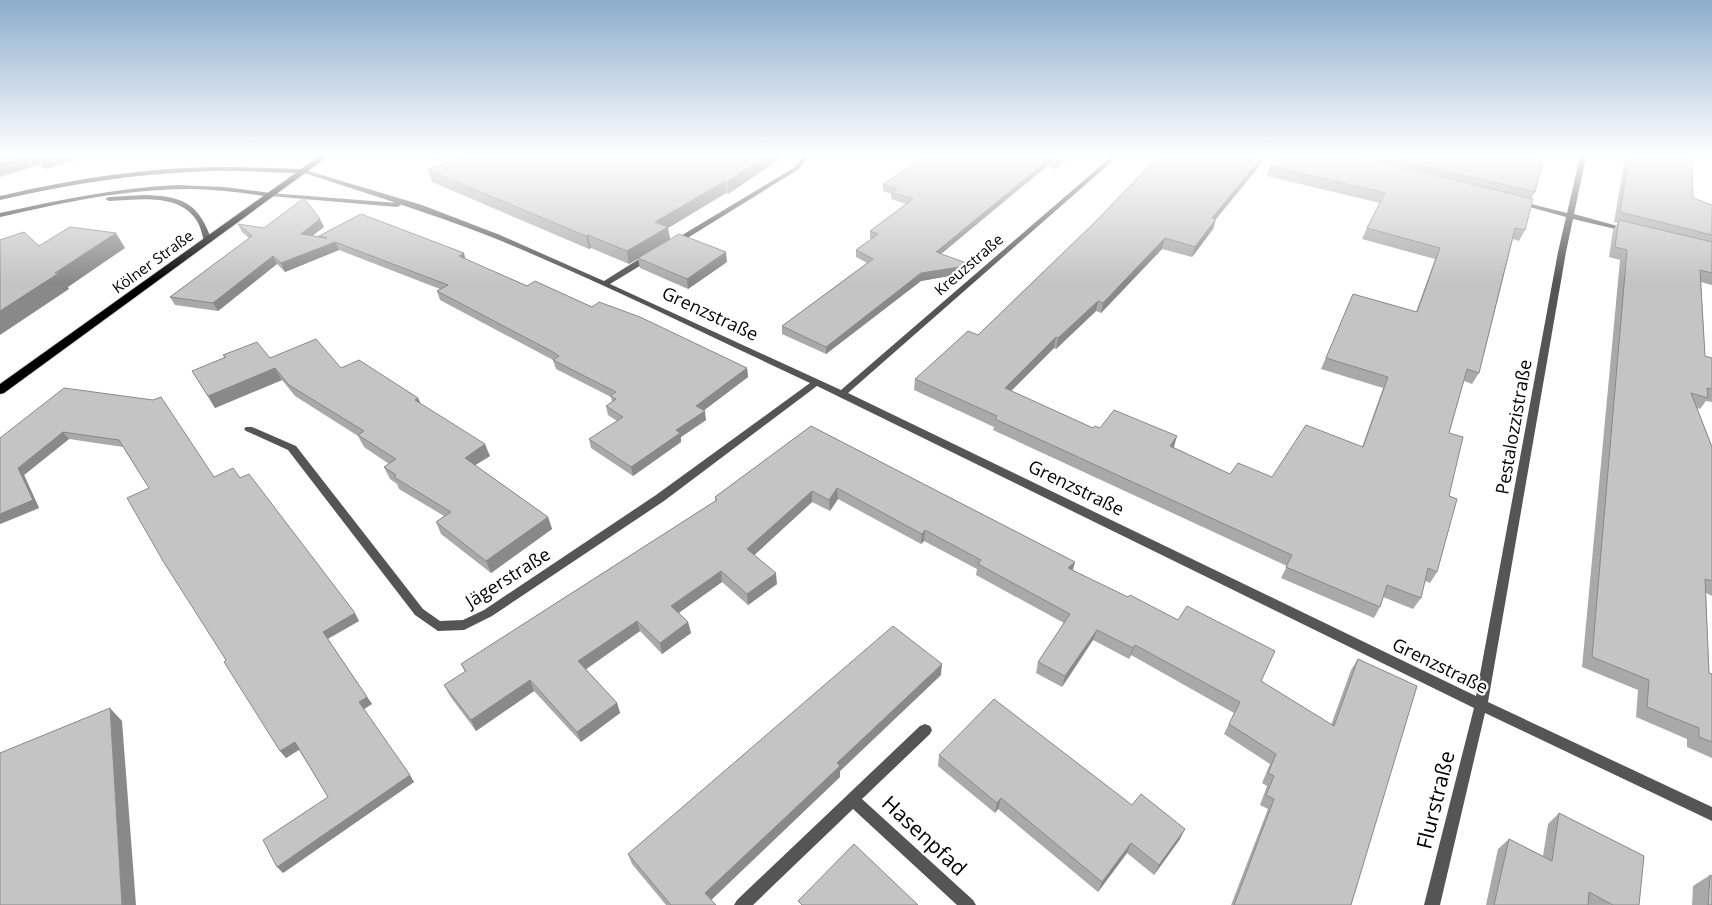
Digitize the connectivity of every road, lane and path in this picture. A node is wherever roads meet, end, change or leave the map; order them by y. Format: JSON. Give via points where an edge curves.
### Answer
{"nodes":[{"id":1,"x":79,"y":199,"type":"edge"},
{"id":2,"x":163,"y":199,"type":"edge"},
{"id":3,"x":264,"y":199,"type":"edge"},
{"id":4,"x":331,"y":199,"type":"edge"},
{"id":5,"x":394,"y":199,"type":"edge"},
{"id":6,"x":746,"y":199,"type":"edge"},
{"id":7,"x":1066,"y":199,"type":"edge"},
{"id":8,"x":1574,"y":199,"type":"edge"},
{"id":9,"x":1513,"y":202,"type":"edge"},
{"id":10,"x":419,"y":207,"type":"junction"},
{"id":11,"x":0,"y":215,"type":"edge"},
{"id":12,"x":1571,"y":216,"type":"junction"},
{"id":13,"x":1637,"y":232,"type":"edge"},
{"id":14,"x":208,"y":241,"type":"junction"},
{"id":15,"x":669,"y":246,"type":"edge"},
{"id":16,"x":660,"y":250,"type":"edge"},
{"id":17,"x":604,"y":284,"type":"junction"},
{"id":18,"x":818,"y":382,"type":"junction"},
{"id":19,"x":0,"y":390,"type":"edge"},
{"id":20,"x":842,"y":394,"type":"junction"},
{"id":21,"x":249,"y":429,"type":"dead end"},
{"id":22,"x":1480,"y":705,"type":"junction"},
{"id":23,"x":924,"y":730,"type":"dead end"},
{"id":24,"x":852,"y":799,"type":"junction"},
{"id":25,"x":1712,"y":814,"type":"edge"},
{"id":26,"x":742,"y":905,"type":"edge"},
{"id":27,"x":968,"y":905,"type":"edge"},
{"id":28,"x":1432,"y":905,"type":"edge"}],
"edges":[{"from":1,"to":11,"type":"main road"},
{"from":2,"to":14,"type":"main road","via":[[190,208],[198,217]]},
{"from":3,"to":14,"type":"main road","name":"Kölner Straße"},
{"from":4,"to":10,"type":"street","name":"Grenzstraße"},
{"from":5,"to":10,"type":"street","name":"Grenzstraße"},
{"from":6,"to":15,"type":"street"},
{"from":7,"to":20,"type":"street","name":"Kreuzstraße"},
{"from":8,"to":12,"type":"street","name":"Pestalozzistraße"},
{"from":9,"to":12,"type":"street"},
{"from":10,"to":17,"type":"street","name":"Grenzstraße"},
{"from":12,"to":13,"type":"street"},
{"from":12,"to":22,"type":"street","name":"Pestalozzistraße"},
{"from":14,"to":19,"type":"main road","name":"Kölner Straße"},
{"from":16,"to":17,"type":"street"},
{"from":17,"to":18,"type":"street","name":"Grenzstraße"},
{"from":18,"to":20,"type":"street","name":"Grenzstraße"},
{"from":18,"to":21,"type":"street","name":"Jägerstraße","via":[[660,498],[488,613],[464,625],[438,626],[419,612],[292,448]]},
{"from":20,"to":22,"type":"street","name":"Grenzstraße"},
{"from":22,"to":25,"type":"street","name":"Grenzstraße"},
{"from":22,"to":28,"type":"street","name":"Flurstraße"},
{"from":23,"to":24,"type":"street","name":"Hasenpfad"},
{"from":24,"to":26,"type":"street","name":"Hasenpfad"},
{"from":24,"to":27,"type":"street","name":"Hasenpfad"}]}
